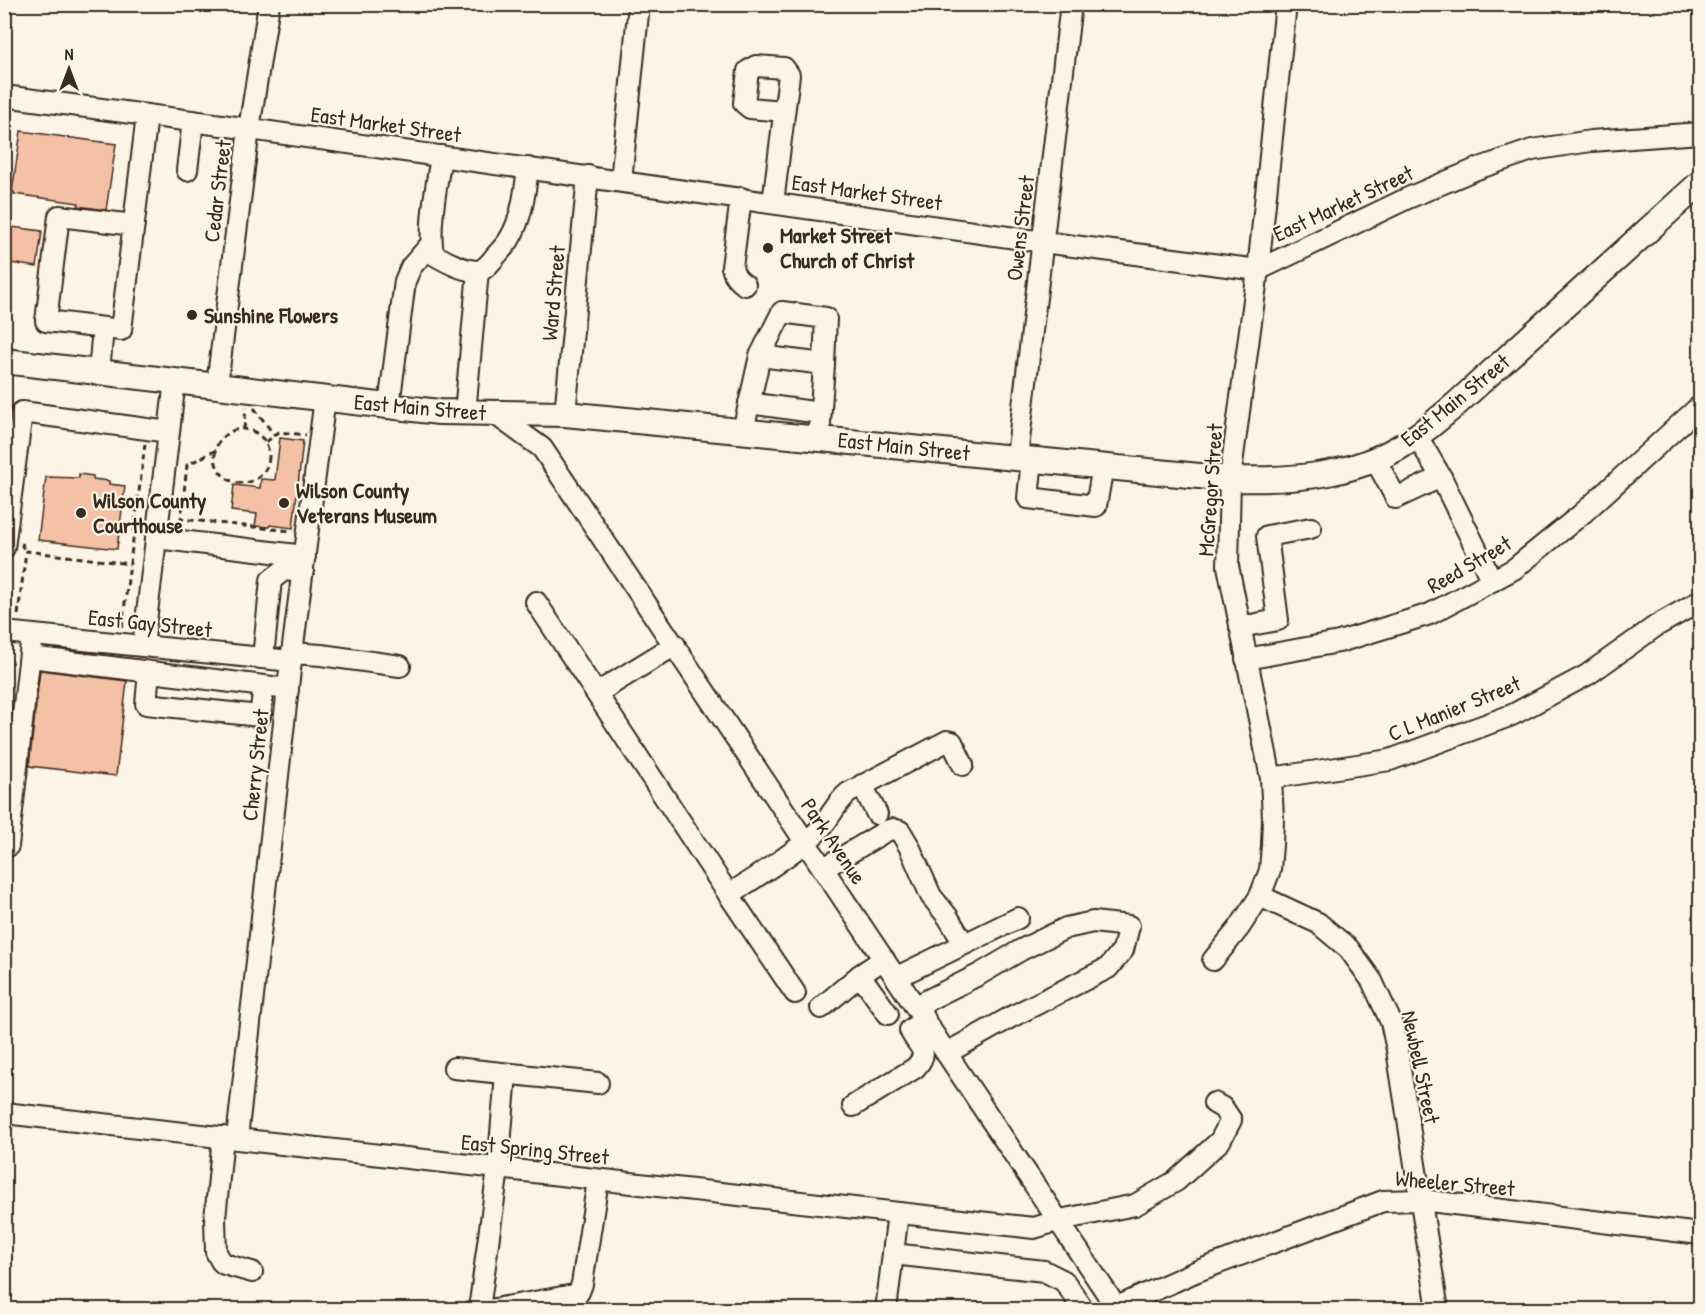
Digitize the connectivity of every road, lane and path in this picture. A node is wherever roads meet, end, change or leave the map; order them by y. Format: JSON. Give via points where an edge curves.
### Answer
{"nodes":[{"id":1,"x":269,"y":4,"type":"edge"},
{"id":2,"x":639,"y":4,"type":"edge"},
{"id":3,"x":1071,"y":4,"type":"edge"},
{"id":4,"x":1286,"y":4,"type":"edge"},
{"id":5,"x":4,"y":96,"type":"edge"},
{"id":6,"x":784,"y":111,"type":"dead end"},
{"id":7,"x":147,"y":115,"type":"junction"},
{"id":8,"x":193,"y":121,"type":"junction"},
{"id":9,"x":249,"y":129,"type":"junction"},
{"id":10,"x":1701,"y":133,"type":"edge"},
{"id":11,"x":441,"y":156,"type":"junction"},
{"id":12,"x":528,"y":168,"type":"junction"},
{"id":13,"x":187,"y":171,"type":"dead end"},
{"id":14,"x":588,"y":176,"type":"junction"},
{"id":15,"x":621,"y":181,"type":"junction"},
{"id":16,"x":1701,"y":183,"type":"edge"},
{"id":17,"x":741,"y":198,"type":"junction"},
{"id":18,"x":774,"y":203,"type":"junction"},
{"id":19,"x":134,"y":225,"type":"junction"},
{"id":20,"x":1042,"y":242,"type":"junction"},
{"id":21,"x":431,"y":244,"type":"junction"},
{"id":22,"x":1258,"y":270,"type":"junction"},
{"id":23,"x":478,"y":271,"type":"junction"},
{"id":24,"x":746,"y":285,"type":"dead end"},
{"id":25,"x":104,"y":328,"type":"junction"},
{"id":26,"x":760,"y":356,"type":"junction"},
{"id":27,"x":4,"y":362,"type":"edge"},
{"id":28,"x":824,"y":363,"type":"junction"},
{"id":29,"x":99,"y":372,"type":"junction"},
{"id":30,"x":175,"y":380,"type":"junction"},
{"id":31,"x":217,"y":385,"type":"junction"},
{"id":32,"x":325,"y":398,"type":"junction"},
{"id":33,"x":749,"y":403,"type":"junction"},
{"id":34,"x":388,"y":406,"type":"junction"},
{"id":35,"x":1701,"y":406,"type":"edge"},
{"id":36,"x":246,"y":407,"type":"dead end"},
{"id":37,"x":254,"y":408,"type":"dead end"},
{"id":38,"x":465,"y":413,"type":"junction"},
{"id":39,"x":820,"y":413,"type":"junction"},
{"id":40,"x":495,"y":414,"type":"junction"},
{"id":41,"x":565,"y":414,"type":"junction"},
{"id":42,"x":244,"y":429,"type":"junction"},
{"id":43,"x":743,"y":431,"type":"junction"},
{"id":44,"x":169,"y":432,"type":"junction"},
{"id":45,"x":311,"y":435,"type":"dead end"},
{"id":46,"x":275,"y":436,"type":"junction"},
{"id":47,"x":1417,"y":436,"type":"junction"},
{"id":48,"x":819,"y":438,"type":"junction"},
{"id":49,"x":146,"y":440,"type":"dead end"},
{"id":50,"x":266,"y":442,"type":"junction"},
{"id":51,"x":216,"y":450,"type":"junction"},
{"id":52,"x":1025,"y":458,"type":"junction"},
{"id":53,"x":1375,"y":459,"type":"junction"},
{"id":54,"x":1103,"y":466,"type":"junction"},
{"id":55,"x":1441,"y":477,"type":"junction"},
{"id":56,"x":1230,"y":479,"type":"junction"},
{"id":57,"x":1311,"y":528,"type":"dead end"},
{"id":58,"x":299,"y":532,"type":"dead end"},
{"id":59,"x":156,"y":538,"type":"junction"},
{"id":60,"x":4,"y":548,"type":"edge"},
{"id":61,"x":130,"y":564,"type":"junction"},
{"id":62,"x":304,"y":564,"type":"junction"},
{"id":63,"x":1491,"y":581,"type":"junction"},
{"id":64,"x":1701,"y":601,"type":"edge"},
{"id":65,"x":536,"y":602,"type":"dead end"},
{"id":66,"x":18,"y":615,"type":"dead end"},
{"id":67,"x":122,"y":627,"type":"dead end"},
{"id":68,"x":1240,"y":627,"type":"junction"},
{"id":69,"x":4,"y":632,"type":"edge"},
{"id":70,"x":32,"y":635,"type":"junction"},
{"id":71,"x":675,"y":645,"type":"junction"},
{"id":72,"x":143,"y":646,"type":"junction"},
{"id":73,"x":30,"y":657,"type":"junction"},
{"id":74,"x":291,"y":657,"type":"junction"},
{"id":75,"x":263,"y":658,"type":"junction"},
{"id":76,"x":1246,"y":659,"type":"junction"},
{"id":77,"x":400,"y":666,"type":"dead end"},
{"id":78,"x":149,"y":672,"type":"junction"},
{"id":79,"x":264,"y":686,"type":"junction"},
{"id":80,"x":288,"y":689,"type":"junction"},
{"id":81,"x":597,"y":693,"type":"junction"},
{"id":82,"x":963,"y":765,"type":"dead end"},
{"id":83,"x":1271,"y":778,"type":"junction"},
{"id":84,"x":862,"y":785,"type":"junction"},
{"id":85,"x":877,"y":814,"type":"dead end"},
{"id":86,"x":806,"y":841,"type":"junction"},
{"id":87,"x":8,"y":846,"type":"dead end"},
{"id":88,"x":824,"y":868,"type":"junction"},
{"id":89,"x":729,"y":895,"type":"junction"},
{"id":90,"x":1260,"y":896,"type":"junction"},
{"id":91,"x":1018,"y":918,"type":"dead end"},
{"id":92,"x":964,"y":944,"type":"junction"},
{"id":93,"x":884,"y":959,"type":"junction"},
{"id":94,"x":1213,"y":960,"type":"dead end"},
{"id":95,"x":860,"y":975,"type":"junction"},
{"id":96,"x":897,"y":977,"type":"junction"},
{"id":97,"x":795,"y":993,"type":"dead end"},
{"id":98,"x":822,"y":1008,"type":"dead end"},
{"id":99,"x":920,"y":1012,"type":"junction"},
{"id":100,"x":888,"y":1014,"type":"dead end"},
{"id":101,"x":947,"y":1053,"type":"junction"},
{"id":102,"x":454,"y":1068,"type":"dead end"},
{"id":103,"x":506,"y":1074,"type":"junction"},
{"id":104,"x":598,"y":1083,"type":"dead end"},
{"id":105,"x":1214,"y":1103,"type":"dead end"},
{"id":106,"x":853,"y":1106,"type":"dead end"},
{"id":107,"x":4,"y":1113,"type":"edge"},
{"id":108,"x":230,"y":1137,"type":"junction"},
{"id":109,"x":498,"y":1169,"type":"junction"},
{"id":110,"x":598,"y":1180,"type":"junction"},
{"id":111,"x":1421,"y":1200,"type":"junction"},
{"id":112,"x":898,"y":1213,"type":"junction"},
{"id":113,"x":1060,"y":1220,"type":"junction"},
{"id":114,"x":1701,"y":1234,"type":"edge"},
{"id":115,"x":893,"y":1254,"type":"junction"},
{"id":116,"x":252,"y":1272,"type":"dead end"},
{"id":117,"x":1117,"y":1309,"type":"edge"},
{"id":118,"x":479,"y":1310,"type":"edge"},
{"id":119,"x":489,"y":1310,"type":"edge"},
{"id":120,"x":886,"y":1310,"type":"edge"},
{"id":121,"x":1084,"y":1310,"type":"edge"},
{"id":122,"x":1438,"y":1310,"type":"edge"}],
"edges":[{"from":1,"to":9,"type":"street","name":"Cedar Street"},
{"from":2,"to":15,"type":"street"},
{"from":3,"to":20,"type":"street","name":"Owens Street"},
{"from":4,"to":22,"type":"street","name":"McGregor Street"},
{"from":5,"to":7,"type":"street","name":"East Market Street"},
{"from":6,"to":18,"type":"street"},
{"from":7,"to":8,"type":"street","name":"East Market Street"},
{"from":7,"to":19,"type":"street"},
{"from":8,"to":9,"type":"street","name":"East Market Street"},
{"from":8,"to":13,"type":"street"},
{"from":9,"to":11,"type":"street","name":"East Market Street"},
{"from":9,"to":31,"type":"street","name":"Cedar Street"},
{"from":10,"to":22,"type":"street","name":"East Market Street","via":[[1591,141],[1532,150],[1408,198]]},
{"from":11,"to":12,"type":"street","name":"East Market Street"},
{"from":11,"to":21,"type":"street"},
{"from":12,"to":14,"type":"street","name":"East Market Street"},
{"from":12,"to":23,"type":"street","via":[[518,223],[486,268]]},
{"from":14,"to":15,"type":"street","name":"East Market Street"},
{"from":14,"to":41,"type":"street","name":"Ward Street"},
{"from":15,"to":17,"type":"street","name":"East Market Street"},
{"from":16,"to":47,"type":"main road","name":"East Main Street"},
{"from":17,"to":18,"type":"street","name":"East Market Street"},
{"from":17,"to":24,"type":"street","via":[[732,267],[738,280]]},
{"from":18,"to":20,"type":"street","name":"East Market Street"},
{"from":19,"to":25,"type":"street","via":[[121,330]]},
{"from":19,"to":25,"type":"street","via":[[59,216],[46,321]]},
{"from":20,"to":22,"type":"street","name":"East Market Street"},
{"from":20,"to":52,"type":"street","name":"Owens Street"},
{"from":21,"to":23,"type":"street","via":[[433,254]]},
{"from":21,"to":34,"type":"street","via":[[411,267],[405,281]]},
{"from":22,"to":56,"type":"street","name":"McGregor Street"},
{"from":23,"to":38,"type":"street"},
{"from":25,"to":29,"type":"street"},
{"from":26,"to":28,"type":"street"},
{"from":26,"to":28,"type":"street","via":[[782,312],[826,318]]},
{"from":26,"to":33,"type":"street"},
{"from":27,"to":29,"type":"main road","name":"East Main Street"},
{"from":28,"to":39,"type":"street"},
{"from":29,"to":30,"type":"main road","name":"East Main Street"},
{"from":30,"to":31,"type":"main road","name":"East Main Street"},
{"from":30,"to":44,"type":"street"},
{"from":31,"to":32,"type":"main road","name":"East Main Street"},
{"from":32,"to":34,"type":"main road","name":"East Main Street"},
{"from":32,"to":62,"type":"street","name":"Cherry Street"},
{"from":33,"to":39,"type":"street"},
{"from":33,"to":43,"type":"street"},
{"from":34,"to":38,"type":"main road","name":"East Main Street"},
{"from":35,"to":63,"type":"street","name":"Reed Street","via":[[1583,513],[1514,570]]},
{"from":36,"to":42,"type":"path"},
{"from":37,"to":46,"type":"path"},
{"from":38,"to":40,"type":"main road","name":"East Main Street"},
{"from":39,"to":48,"type":"street"},
{"from":40,"to":41,"type":"main road","name":"East Main Street"},
{"from":40,"to":71,"type":"street","name":"Park Avenue","via":[[542,448]]},
{"from":41,"to":43,"type":"main road","name":"East Main Street"},
{"from":42,"to":50,"type":"path","via":[[254,431]]},
{"from":42,"to":51,"type":"path","via":[[228,432]]},
{"from":43,"to":48,"type":"main road","name":"East Main Street"},
{"from":44,"to":59,"type":"street"},
{"from":44,"to":60,"type":"street","via":[[22,412]]},
{"from":45,"to":46,"type":"path","via":[[279,432]]},
{"from":46,"to":50,"type":"path"},
{"from":47,"to":53,"type":"main road","name":"East Main Street"},
{"from":47,"to":55,"type":"street"},
{"from":48,"to":52,"type":"main road","name":"East Main Street"},
{"from":49,"to":61,"type":"path"},
{"from":50,"to":51,"type":"path","via":[[270,460],[267,468],[246,483],[236,483],[221,473],[216,465]]},
{"from":51,"to":58,"type":"path","via":[[187,465],[181,519]]},
{"from":52,"to":54,"type":"main road","name":"East Main Street"},
{"from":52,"to":54,"type":"street","name":"Owens Street","via":[[1028,498],[1096,506]]},
{"from":53,"to":55,"type":"street","via":[[1396,498]]},
{"from":53,"to":56,"type":"main road","name":"East Main Street","via":[[1348,469],[1296,479]]},
{"from":54,"to":56,"type":"main road","name":"East Main Street"},
{"from":55,"to":63,"type":"street"},
{"from":56,"to":68,"type":"street","name":"McGregor Street","via":[[1228,566]]},
{"from":57,"to":68,"type":"street","via":[[1267,536],[1278,620]]},
{"from":59,"to":62,"type":"street"},
{"from":59,"to":72,"type":"street"},
{"from":61,"to":66,"type":"path","via":[[26,551]]},
{"from":61,"to":67,"type":"path"},
{"from":62,"to":74,"type":"street","name":"Cherry Street"},
{"from":62,"to":75,"type":"street","via":[[284,570],[271,580]]},
{"from":63,"to":76,"type":"street","name":"Reed Street","via":[[1430,614],[1339,642]]},
{"from":64,"to":83,"type":"street","name":"C L Manier Street","via":[[1656,626],[1587,675],[1512,715],[1390,760]]},
{"from":65,"to":81,"type":"street"},
{"from":68,"to":76,"type":"street","name":"McGregor Street"},
{"from":69,"to":70,"type":"street","name":"East Gay Street"},
{"from":70,"to":72,"type":"street","name":"East Gay Street"},
{"from":70,"to":73,"type":"street"},
{"from":71,"to":81,"type":"street"},
{"from":71,"to":86,"type":"street","name":"Park Avenue"},
{"from":72,"to":75,"type":"street","name":"East Gay Street"},
{"from":73,"to":78,"type":"street"},
{"from":73,"to":87,"type":"street"},
{"from":74,"to":75,"type":"street","name":"East Gay Street"},
{"from":74,"to":77,"type":"street","name":"East Gay Street","via":[[321,655]]},
{"from":74,"to":80,"type":"street","name":"Cherry Street"},
{"from":76,"to":83,"type":"street","name":"McGregor Street"},
{"from":78,"to":79,"type":"street"},
{"from":78,"to":79,"type":"street","via":[[146,704],[260,716]]},
{"from":79,"to":80,"type":"street"},
{"from":80,"to":108,"type":"street","name":"Cherry Street"},
{"from":81,"to":89,"type":"street"},
{"from":82,"to":84,"type":"street","via":[[952,742],[946,741]]},
{"from":83,"to":90,"type":"street","name":"McGregor Street","via":[[1270,870]]},
{"from":84,"to":85,"type":"street"},
{"from":84,"to":86,"type":"street","via":[[838,801],[819,831]]},
{"from":86,"to":88,"type":"street","name":"Park Avenue"},
{"from":86,"to":89,"type":"street"},
{"from":88,"to":92,"type":"street","via":[[886,831],[900,831],[931,896]]},
{"from":88,"to":93,"type":"street","name":"Park Avenue"},
{"from":89,"to":97,"type":"street"},
{"from":90,"to":94,"type":"street","name":"McGregor Street"},
{"from":90,"to":111,"type":"street","name":"Newbell Street","via":[[1318,923],[1349,950],[1372,981],[1391,1022],[1398,1050]]},
{"from":91,"to":92,"type":"street"},
{"from":92,"to":96,"type":"street"},
{"from":93,"to":95,"type":"street"},
{"from":93,"to":96,"type":"street","name":"Park Avenue"},
{"from":95,"to":98,"type":"street"},
{"from":95,"to":100,"type":"street"},
{"from":96,"to":99,"type":"street","name":"Park Avenue"},
{"from":99,"to":101,"type":"street","name":"Park Avenue"},
{"from":99,"to":101,"type":"street","via":[[1021,950],[1066,928],[1093,922],[1129,926],[1123,950],[1107,968]]},
{"from":99,"to":106,"type":"street","via":[[910,1030],[923,1060]]},
{"from":101,"to":113,"type":"street","name":"Park Avenue"},
{"from":102,"to":103,"type":"street"},
{"from":103,"to":104,"type":"street"},
{"from":103,"to":109,"type":"street"},
{"from":105,"to":113,"type":"street","name":"East Spring Street","via":[[1231,1120],[1220,1141],[1176,1182],[1135,1205]]},
{"from":107,"to":108,"type":"street","name":"East Spring Street"},
{"from":108,"to":109,"type":"street","name":"East Spring Street"},
{"from":108,"to":116,"type":"street","name":"Cherry Street","via":[[215,1219],[216,1252],[224,1264]]},
{"from":109,"to":110,"type":"street","name":"East Spring Street"},
{"from":109,"to":118,"type":"street"},
{"from":110,"to":112,"type":"street","name":"East Spring Street"},
{"from":110,"to":119,"type":"street","via":[[579,1292]]},
{"from":111,"to":114,"type":"street","name":"Wheeler Street"},
{"from":111,"to":117,"type":"street","name":"Wheeler Street","via":[[1383,1201],[1195,1272]]},
{"from":111,"to":122,"type":"street","name":"Newbell Street"},
{"from":112,"to":113,"type":"street","name":"East Spring Street","via":[[1034,1228]]},
{"from":112,"to":115,"type":"street"},
{"from":113,"to":117,"type":"street","name":"Park Avenue"},
{"from":115,"to":120,"type":"street"},
{"from":115,"to":121,"type":"street","via":[[1044,1271],[1064,1281]]}]}
